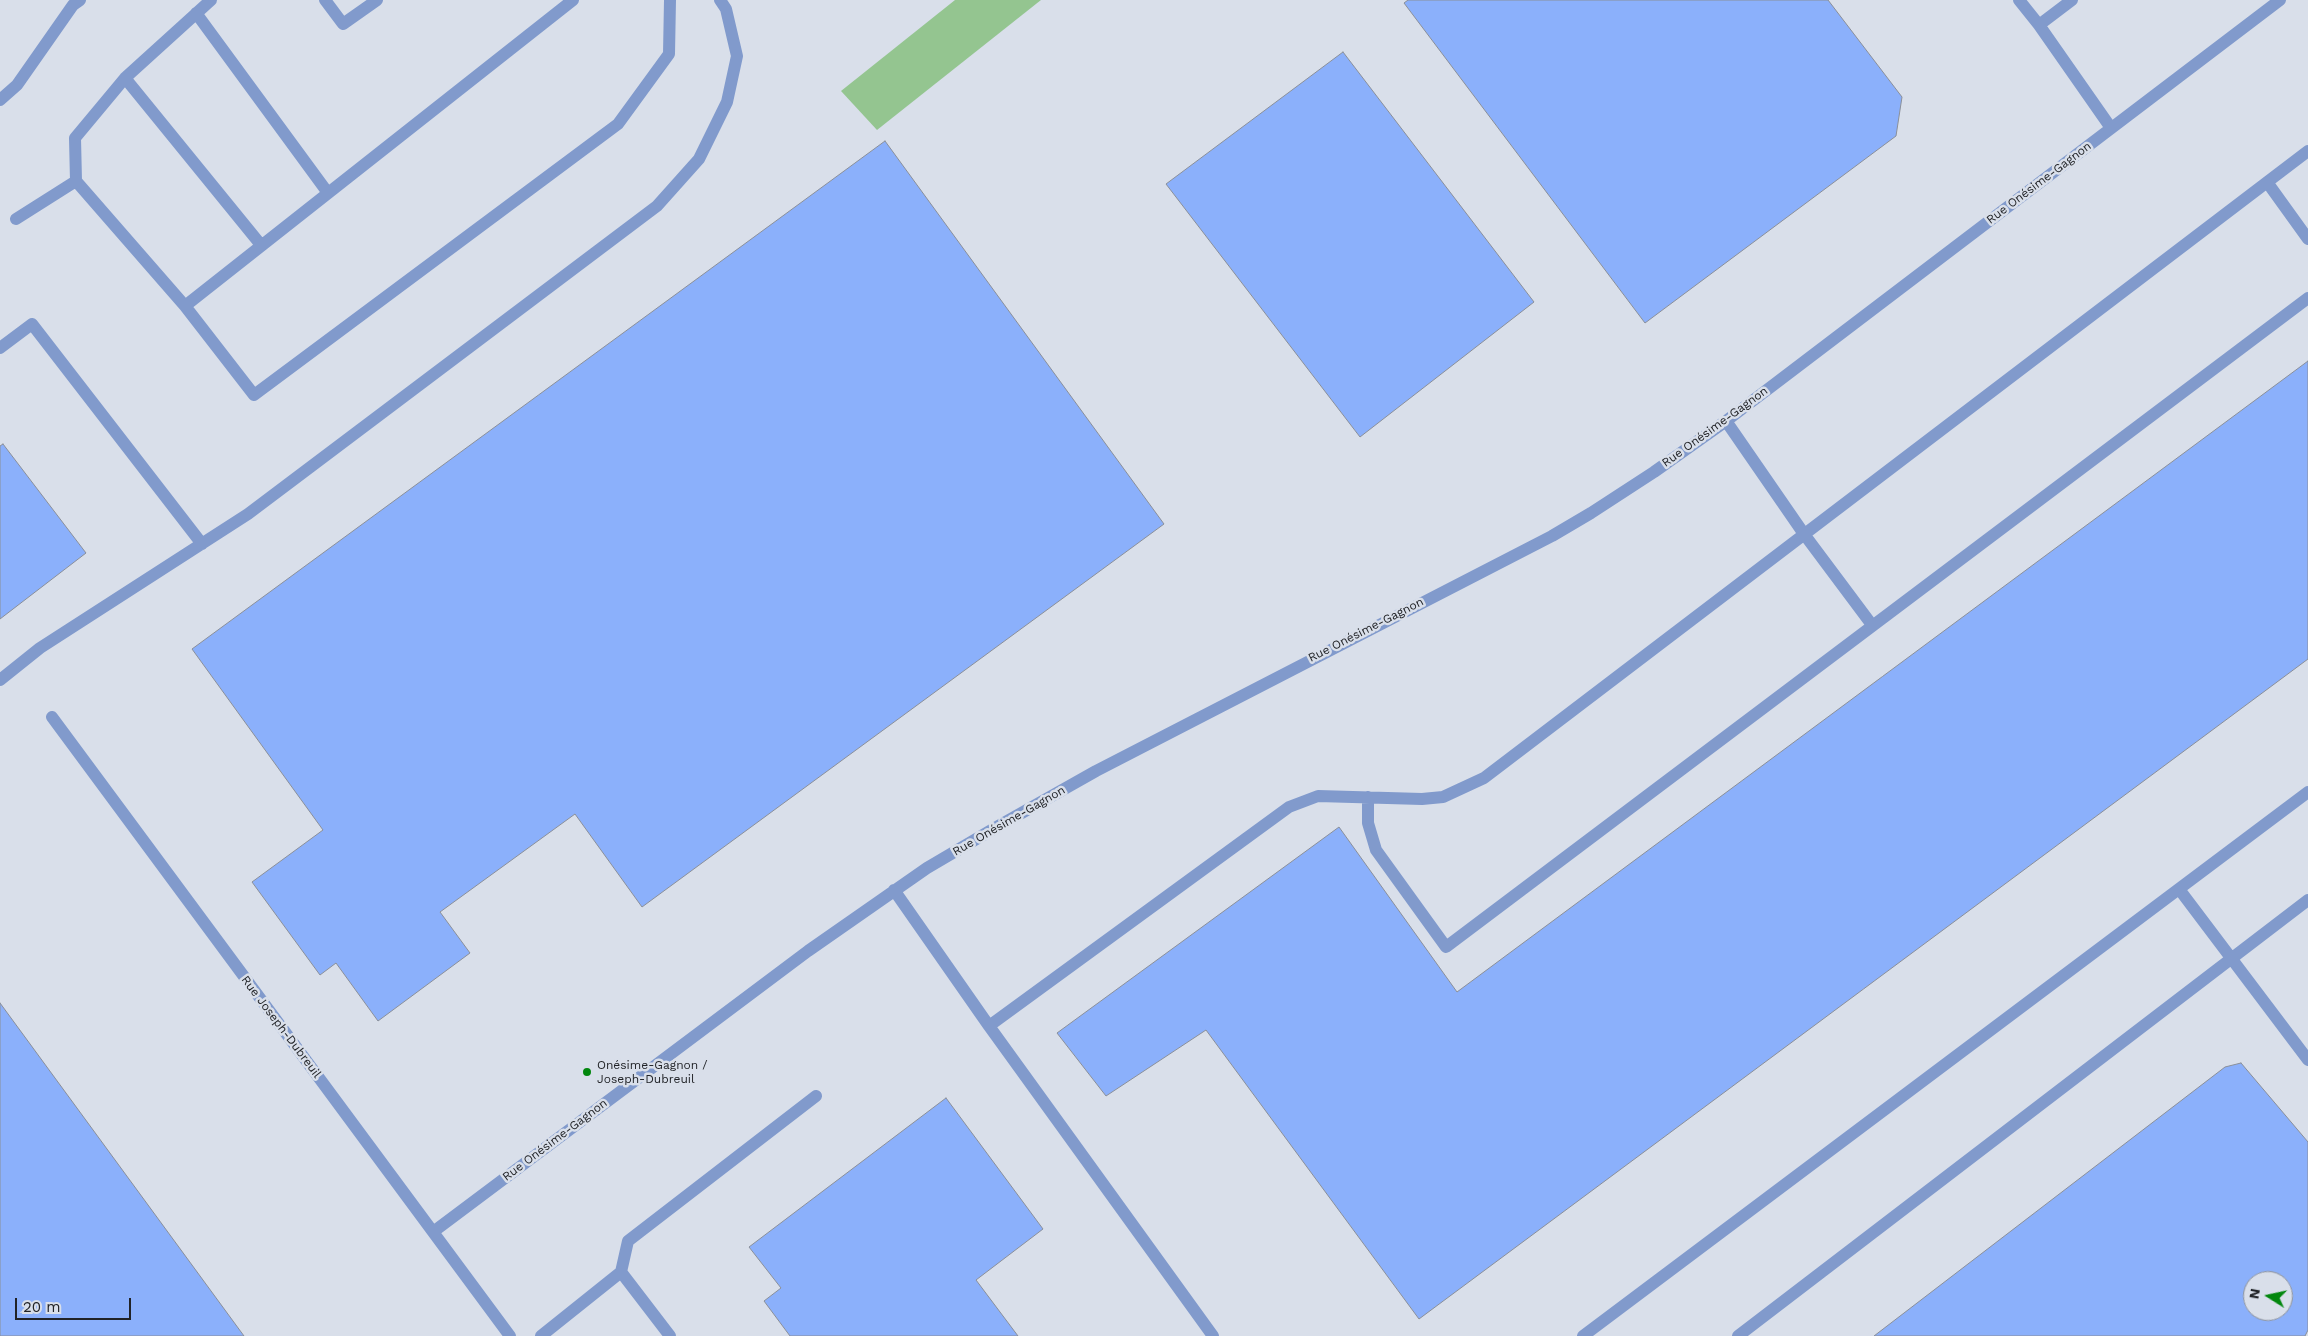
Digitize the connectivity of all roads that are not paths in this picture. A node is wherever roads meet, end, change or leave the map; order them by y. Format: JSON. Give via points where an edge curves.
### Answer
{"nodes":[{"id":1,"x":80,"y":0,"type":"edge"},
{"id":2,"x":211,"y":0,"type":"edge"},
{"id":3,"x":325,"y":0,"type":"edge"},
{"id":4,"x":377,"y":0,"type":"edge"},
{"id":5,"x":573,"y":0,"type":"edge"},
{"id":6,"x":670,"y":0,"type":"edge"},
{"id":7,"x":720,"y":0,"type":"edge"},
{"id":8,"x":2020,"y":0,"type":"edge"},
{"id":9,"x":2072,"y":0,"type":"edge"},
{"id":10,"x":2280,"y":0,"type":"edge"},
{"id":11,"x":196,"y":13,"type":"junction"},
{"id":12,"x":2039,"y":25,"type":"junction"},
{"id":13,"x":125,"y":78,"type":"junction"},
{"id":14,"x":0,"y":100,"type":"edge"},
{"id":15,"x":2111,"y":128,"type":"junction"},
{"id":16,"x":2308,"y":151,"type":"edge"},
{"id":17,"x":76,"y":181,"type":"junction"},
{"id":18,"x":2267,"y":182,"type":"junction"},
{"id":19,"x":328,"y":193,"type":"junction"},
{"id":20,"x":16,"y":219,"type":"dead end"},
{"id":21,"x":2308,"y":239,"type":"edge"},
{"id":22,"x":261,"y":246,"type":"junction"},
{"id":23,"x":2308,"y":298,"type":"edge"},
{"id":24,"x":185,"y":306,"type":"junction"},
{"id":25,"x":0,"y":348,"type":"edge"},
{"id":26,"x":1726,"y":420,"type":"junction"},
{"id":27,"x":1804,"y":534,"type":"junction"},
{"id":28,"x":202,"y":544,"type":"junction"},
{"id":29,"x":1872,"y":625,"type":"junction"},
{"id":30,"x":0,"y":680,"type":"edge"},
{"id":31,"x":52,"y":717,"type":"dead end"},
{"id":32,"x":2308,"y":792,"type":"edge"},
{"id":33,"x":1368,"y":797,"type":"junction"},
{"id":34,"x":2179,"y":889,"type":"junction"},
{"id":35,"x":894,"y":890,"type":"junction"},
{"id":36,"x":2308,"y":900,"type":"edge"},
{"id":37,"x":2231,"y":959,"type":"junction"},
{"id":38,"x":989,"y":1026,"type":"junction"},
{"id":39,"x":2308,"y":1060,"type":"edge"},
{"id":40,"x":816,"y":1096,"type":"dead end"},
{"id":41,"x":433,"y":1232,"type":"junction"},
{"id":42,"x":621,"y":1272,"type":"junction"},
{"id":43,"x":510,"y":1336,"type":"edge"},
{"id":44,"x":541,"y":1336,"type":"edge"},
{"id":45,"x":670,"y":1336,"type":"edge"},
{"id":46,"x":1213,"y":1336,"type":"edge"},
{"id":47,"x":1583,"y":1336,"type":"edge"},
{"id":48,"x":1738,"y":1336,"type":"edge"}],
"edges":[{"from":1,"to":14,"type":"street","via":[[73,5],[17,86]]},
{"from":2,"to":11,"type":"street"},
{"from":3,"to":4,"type":"street","via":[[343,24]]},
{"from":5,"to":19,"type":"street"},
{"from":6,"to":24,"type":"street","via":[[669,54],[618,124],[254,396]]},
{"from":7,"to":28,"type":"street","via":[[726,9],[737,56],[727,102],[699,159],[657,206],[248,514]]},
{"from":8,"to":12,"type":"street"},
{"from":9,"to":12,"type":"street"},
{"from":10,"to":15,"type":"street","name":"Rue Onésime-Gagnon"},
{"from":11,"to":13,"type":"street"},
{"from":11,"to":19,"type":"street"},
{"from":12,"to":15,"type":"street"},
{"from":13,"to":17,"type":"street","via":[[75,138]]},
{"from":13,"to":22,"type":"street"},
{"from":15,"to":26,"type":"street","name":"Rue Onésime-Gagnon"},
{"from":16,"to":18,"type":"street"},
{"from":17,"to":20,"type":"street"},
{"from":17,"to":24,"type":"street"},
{"from":18,"to":21,"type":"street"},
{"from":18,"to":27,"type":"street"},
{"from":19,"to":22,"type":"street"},
{"from":22,"to":24,"type":"street"},
{"from":23,"to":29,"type":"street"},
{"from":25,"to":28,"type":"street","via":[[32,324]]},
{"from":26,"to":27,"type":"street"},
{"from":26,"to":35,"type":"street","name":"Rue Onésime-Gagnon","via":[[1591,513],[1087,776]]},
{"from":27,"to":29,"type":"street"},
{"from":27,"to":33,"type":"street","via":[[1484,778],[1443,797]]},
{"from":28,"to":30,"type":"street","via":[[40,648]]},
{"from":29,"to":33,"type":"street","via":[[1446,947],[1376,850],[1368,823]]},
{"from":31,"to":41,"type":"street","name":"Rue Joseph-Dubreuil"},
{"from":32,"to":34,"type":"street"},
{"from":33,"to":38,"type":"street","via":[[1318,796],[1289,807]]},
{"from":34,"to":37,"type":"street"},
{"from":34,"to":47,"type":"street"},
{"from":35,"to":38,"type":"street"},
{"from":35,"to":41,"type":"street","name":"Rue Onésime-Gagnon","via":[[808,950]]},
{"from":36,"to":37,"type":"street"},
{"from":37,"to":39,"type":"street"},
{"from":37,"to":48,"type":"street"},
{"from":38,"to":46,"type":"street"},
{"from":40,"to":42,"type":"street","via":[[628,1241]]},
{"from":41,"to":43,"type":"street","name":"Rue Joseph-Dubreuil"},
{"from":42,"to":44,"type":"street"},
{"from":42,"to":45,"type":"street"}]}
